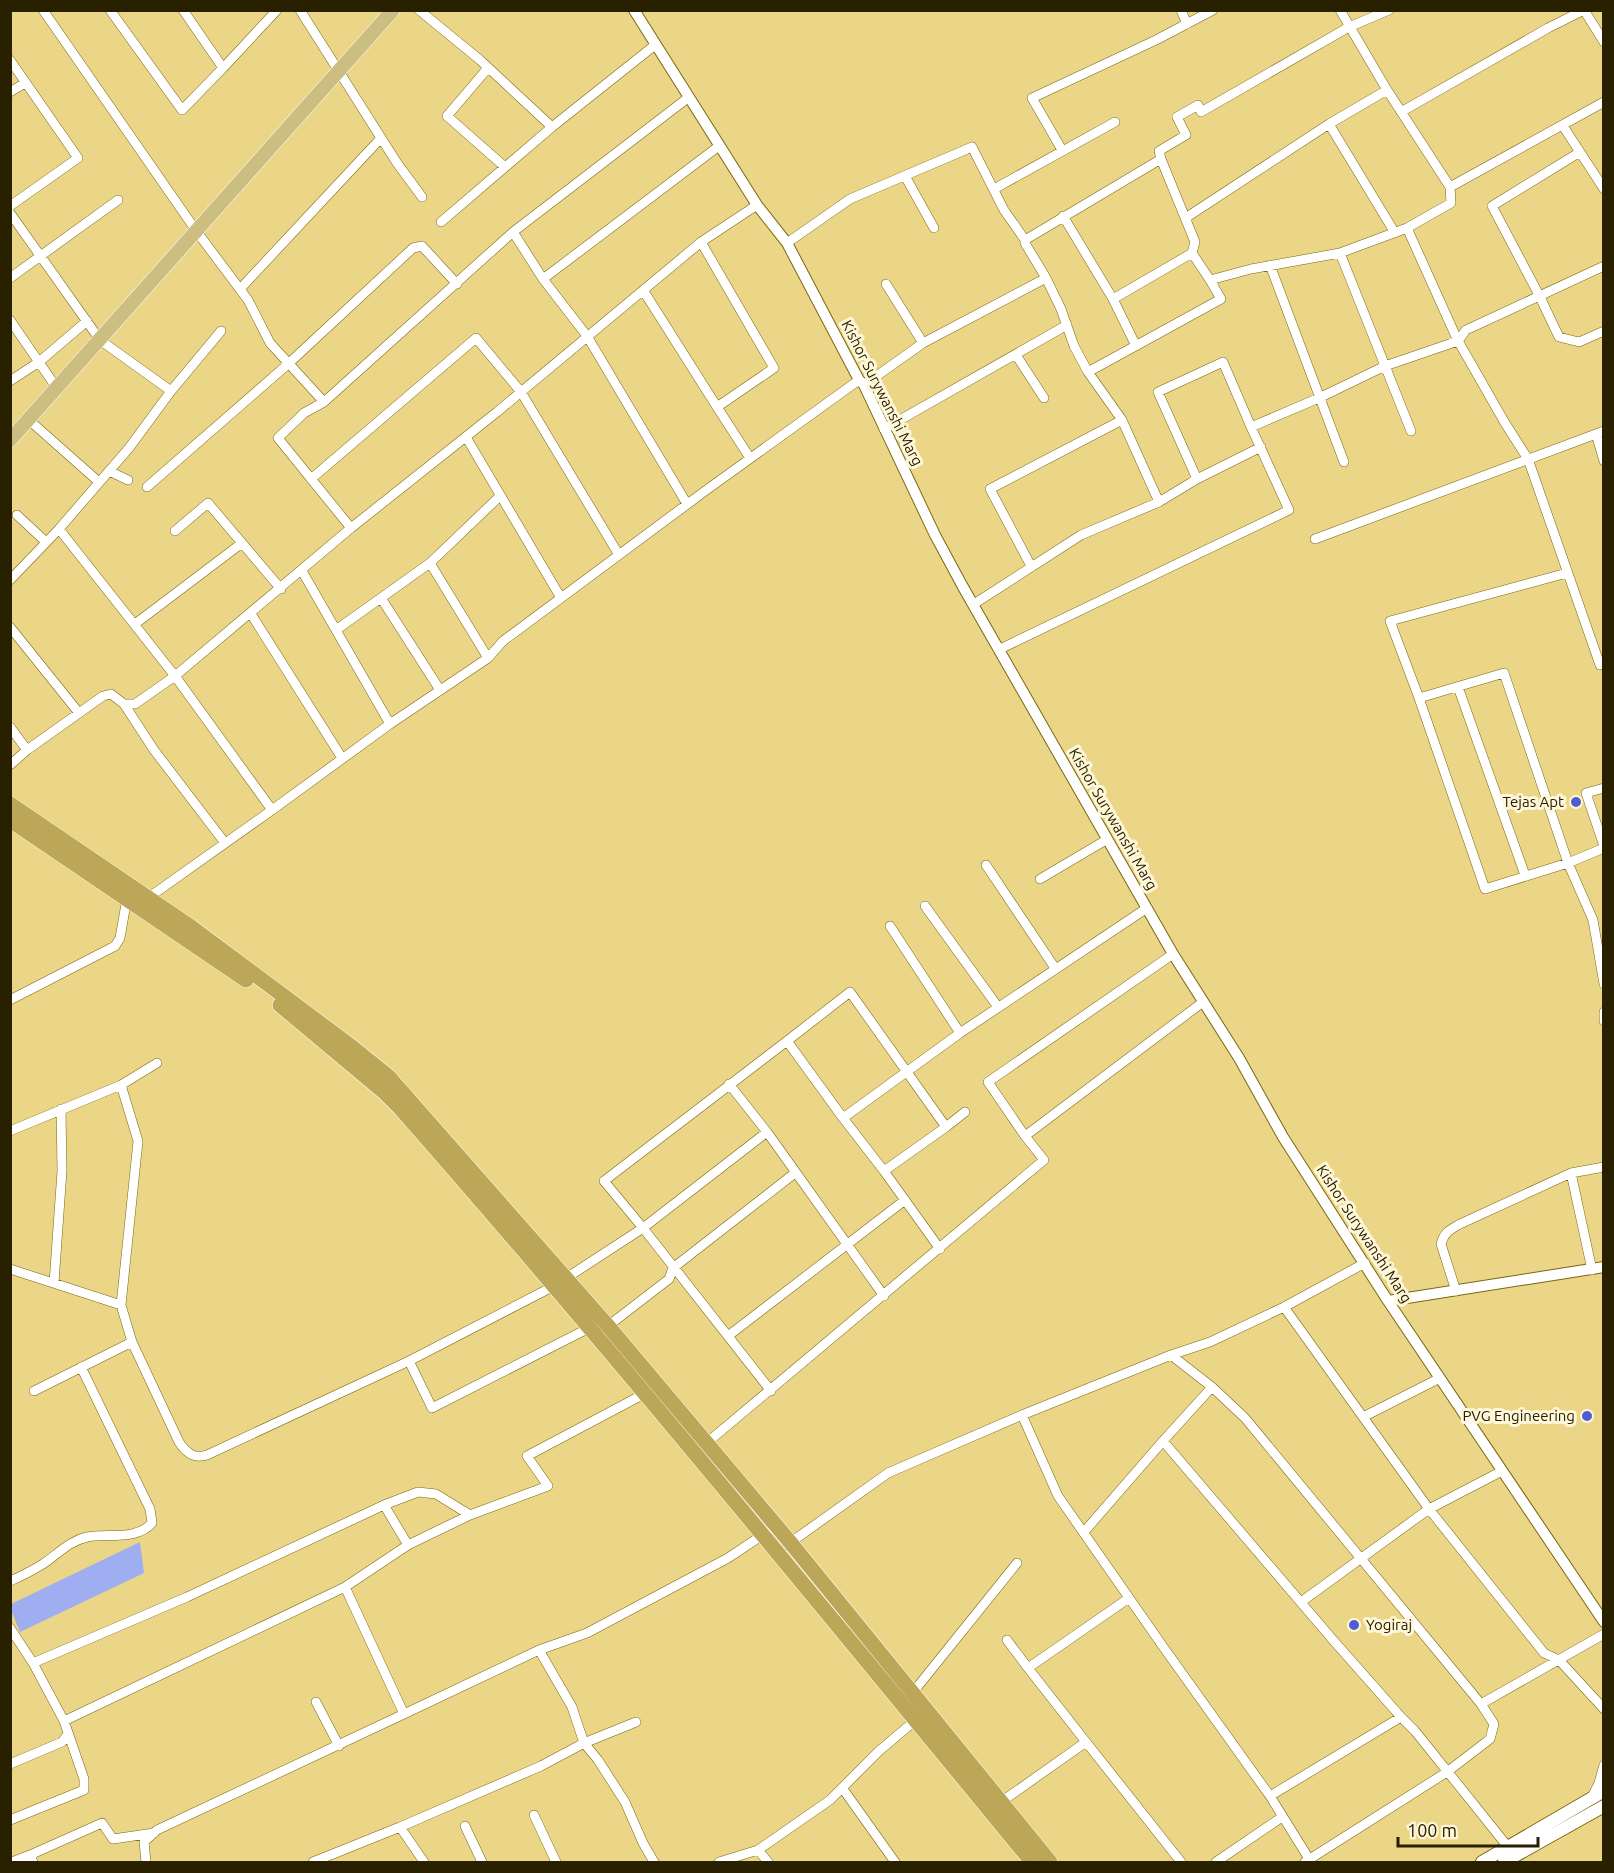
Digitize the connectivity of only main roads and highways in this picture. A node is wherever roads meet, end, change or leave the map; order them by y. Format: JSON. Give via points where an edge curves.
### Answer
{"nodes":[{"id":1,"x":393,"y":10,"type":"edge"},
{"id":2,"x":10,"y":440,"type":"edge"},
{"id":3,"x":10,"y":804,"type":"edge"},
{"id":4,"x":15,"y":828,"type":"edge"},
{"id":5,"x":560,"y":1282,"type":"junction"},
{"id":6,"x":829,"y":1590,"type":"junction"},
{"id":7,"x":816,"y":1600,"type":"junction"},
{"id":8,"x":867,"y":1649,"type":"junction"},
{"id":9,"x":921,"y":1715,"type":"junction"},
{"id":10,"x":1604,"y":1791,"type":"edge"},
{"id":11,"x":1604,"y":1806,"type":"edge"},
{"id":12,"x":1032,"y":1863,"type":"edge"},
{"id":13,"x":1050,"y":1863,"type":"edge"},
{"id":14,"x":1482,"y":1863,"type":"edge"},
{"id":15,"x":1504,"y":1863,"type":"edge"}],
"edges":[{"from":1,"to":2,"type":"main road"},
{"from":3,"to":5,"type":"highway","via":[[210,941],[388,1076]]},
{"from":4,"to":5,"type":"highway","via":[[127,898],[279,1005],[384,1092]]},
{"from":5,"to":6,"type":"highway","via":[[608,1326]]},
{"from":5,"to":7,"type":"highway","via":[[589,1328]]},
{"from":6,"to":7,"type":"highway"},
{"from":6,"to":8,"type":"highway"},
{"from":7,"to":8,"type":"highway"},
{"from":8,"to":9,"type":"highway"},
{"from":9,"to":12,"type":"highway"},
{"from":9,"to":13,"type":"highway"},
{"from":10,"to":14,"type":"main road"},
{"from":11,"to":15,"type":"main road"}]}
